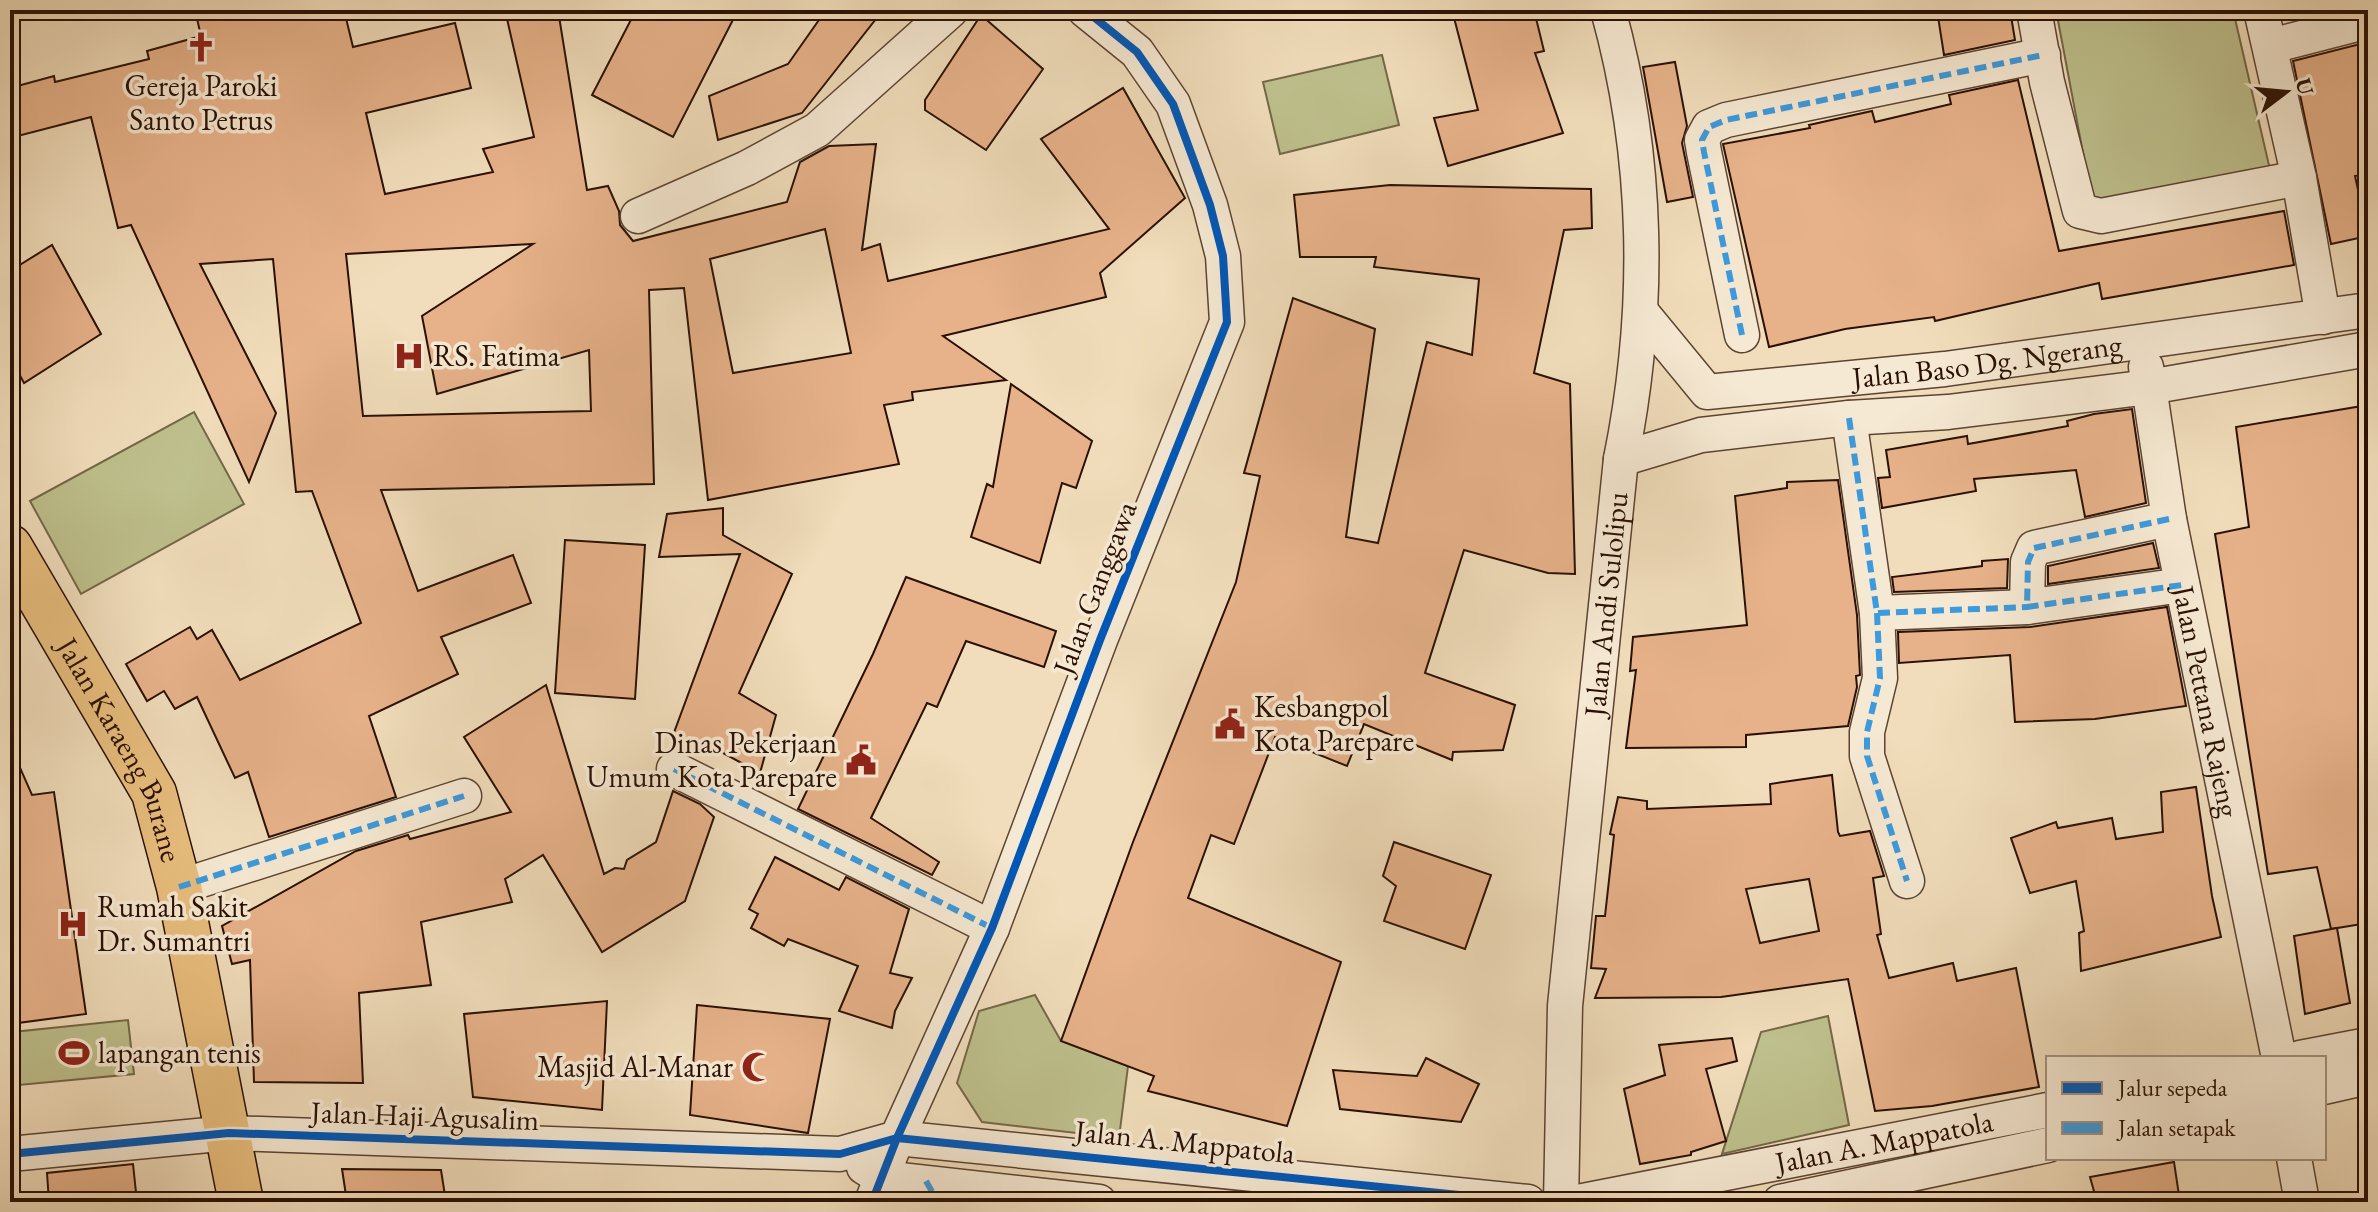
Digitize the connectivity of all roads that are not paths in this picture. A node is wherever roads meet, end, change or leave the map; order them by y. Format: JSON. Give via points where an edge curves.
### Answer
{"nodes":[{"id":1,"x":951,"y":10,"type":"edge"},
{"id":2,"x":1085,"y":10,"type":"edge"},
{"id":3,"x":2034,"y":10,"type":"edge"},
{"id":4,"x":2261,"y":10,"type":"edge"},
{"id":5,"x":1620,"y":12,"type":"edge"},
{"id":6,"x":2368,"y":21,"type":"edge"},
{"id":7,"x":2271,"y":46,"type":"junction"},
{"id":8,"x":2043,"y":55,"type":"junction"},
{"id":9,"x":2299,"y":178,"type":"junction"},
{"id":10,"x":638,"y":216,"type":"dead end"},
{"id":11,"x":2368,"y":310,"type":"edge"},
{"id":12,"x":1642,"y":313,"type":"junction"},
{"id":13,"x":2323,"y":317,"type":"junction"},
{"id":14,"x":1742,"y":335,"type":"dead end"},
{"id":15,"x":2142,"y":343,"type":"junction"},
{"id":16,"x":2368,"y":349,"type":"edge"},
{"id":17,"x":1945,"y":369,"type":"junction"},
{"id":18,"x":2149,"y":387,"type":"junction"},
{"id":19,"x":1707,"y":392,"type":"junction"},
{"id":20,"x":1948,"y":412,"type":"junction"},
{"id":21,"x":1849,"y":418,"type":"junction"},
{"id":22,"x":1701,"y":435,"type":"junction"},
{"id":23,"x":1621,"y":459,"type":"junction"},
{"id":24,"x":2169,"y":519,"type":"junction"},
{"id":25,"x":10,"y":547,"type":"edge"},
{"id":26,"x":2182,"y":585,"type":"junction"},
{"id":27,"x":2027,"y":607,"type":"junction"},
{"id":28,"x":1877,"y":613,"type":"junction"},
{"id":29,"x":674,"y":769,"type":"dead end"},
{"id":30,"x":464,"y":796,"type":"dead end"},
{"id":31,"x":1907,"y":881,"type":"dead end"},
{"id":32,"x":179,"y":887,"type":"junction"},
{"id":33,"x":992,"y":928,"type":"junction"},
{"id":34,"x":2368,"y":1045,"type":"edge"},
{"id":35,"x":2279,"y":1056,"type":"edge"},
{"id":36,"x":2310,"y":1056,"type":"edge"},
{"id":37,"x":2368,"y":1077,"type":"edge"},
{"id":38,"x":2326,"y":1087,"type":"edge"},
{"id":39,"x":2046,"y":1110,"type":"edge"},
{"id":40,"x":229,"y":1133,"type":"junction"},
{"id":41,"x":897,"y":1138,"type":"junction"},
{"id":42,"x":2046,"y":1145,"type":"edge"},
{"id":43,"x":10,"y":1154,"type":"edge"},
{"id":44,"x":840,"y":1154,"type":"junction"},
{"id":45,"x":2294,"y":1160,"type":"edge"},
{"id":46,"x":1753,"y":1166,"type":"junction"},
{"id":47,"x":877,"y":1190,"type":"edge"},
{"id":48,"x":241,"y":1202,"type":"edge"},
{"id":49,"x":1099,"y":1202,"type":"edge"},
{"id":50,"x":1528,"y":1202,"type":"edge"},
{"id":51,"x":1561,"y":1202,"type":"edge"},
{"id":52,"x":1578,"y":1202,"type":"edge"},
{"id":53,"x":1761,"y":1202,"type":"edge"},
{"id":54,"x":1780,"y":1202,"type":"edge"},
{"id":55,"x":2302,"y":1202,"type":"edge"}],
"edges":[{"from":1,"to":10,"type":"street","via":[[817,130]]},
{"from":2,"to":33,"type":"street","name":"Jalan Ganggawa","via":[[1137,52],[1173,104],[1223,256],[1227,322]]},
{"from":3,"to":8,"type":"street"},
{"from":4,"to":7,"type":"street"},
{"from":5,"to":12,"type":"street","name":"Jalan Andi Sulolipu","via":[[1641,175]]},
{"from":6,"to":7,"type":"street"},
{"from":7,"to":9,"type":"street"},
{"from":8,"to":9,"type":"street","via":[[2080,211],[2101,216]]},
{"from":8,"to":14,"type":"street","via":[[1709,127],[1702,140]]},
{"from":9,"to":13,"type":"street"},
{"from":11,"to":13,"type":"street","name":"Jalan Baso Dg. Ngerang"},
{"from":12,"to":19,"type":"street"},
{"from":12,"to":23,"type":"street","name":"Jalan Andi Sulolipu"},
{"from":13,"to":15,"type":"street","name":"Jalan Baso Dg. Ngerang"},
{"from":15,"to":17,"type":"street","name":"Jalan Baso Dg. Ngerang"},
{"from":15,"to":18,"type":"street","name":"Jalan Pettana Rajeng"},
{"from":16,"to":18,"type":"street","name":"Jalan Baso Dg. Ngerang"},
{"from":17,"to":19,"type":"street","name":"Jalan Baso Dg. Ngerang"},
{"from":17,"to":20,"type":"street"},
{"from":18,"to":20,"type":"street","name":"Jalan Baso Dg. Ngerang"},
{"from":18,"to":24,"type":"street","name":"Jalan Pettana Rajeng"},
{"from":19,"to":22,"type":"street","via":[[1709,414]]},
{"from":20,"to":21,"type":"street","name":"Jalan Baso Dg. Ngerang"},
{"from":21,"to":22,"type":"street","name":"Jalan Baso Dg. Ngerang"},
{"from":21,"to":28,"type":"street"},
{"from":22,"to":23,"type":"street","name":"Jalan Baso Dg. Ngerang"},
{"from":23,"to":51,"type":"street","name":"Jalan Andi Sulolipu","via":[[1565,1006]]},
{"from":24,"to":26,"type":"street","name":"Jalan Pettana Rajeng"},
{"from":24,"to":27,"type":"street","via":[[2034,548],[2028,562]]},
{"from":25,"to":32,"type":"highway","name":"Jalan Karaeng Burane","via":[[154,793]]},
{"from":26,"to":27,"type":"street"},
{"from":26,"to":35,"type":"street","name":"Jalan Pettana Rajeng"},
{"from":27,"to":28,"type":"street"},
{"from":28,"to":31,"type":"street","via":[[1880,678],[1867,756]]},
{"from":29,"to":33,"type":"street"},
{"from":30,"to":32,"type":"street"},
{"from":32,"to":40,"type":"highway","name":"Jalan Karaeng Burane"},
{"from":33,"to":41,"type":"street","name":"Jalan Ganggawa"},
{"from":34,"to":36,"type":"street"},
{"from":37,"to":38,"type":"street"},
{"from":39,"to":46,"type":"street","name":"Jalan A. Mappatola"},
{"from":40,"to":43,"type":"street","name":"Jalan Haji Agusalim"},
{"from":40,"to":44,"type":"street","name":"Jalan Haji Agusalim"},
{"from":40,"to":48,"type":"highway","name":"Jalan Karaeng Burane"},
{"from":41,"to":44,"type":"street","name":"Jalan A. Mappatola"},
{"from":41,"to":47,"type":"street","name":"Jalan Ganggawa"},
{"from":41,"to":50,"type":"street","name":"Jalan A. Mappatola"},
{"from":42,"to":54,"type":"street","name":"Jalan A. Mappatola"},
{"from":44,"to":47,"type":"street"},
{"from":45,"to":55,"type":"street"},
{"from":46,"to":52,"type":"street","name":"Jalan A. Mappatola"},
{"from":46,"to":53,"type":"street"},
{"from":47,"to":49,"type":"street"}]}
